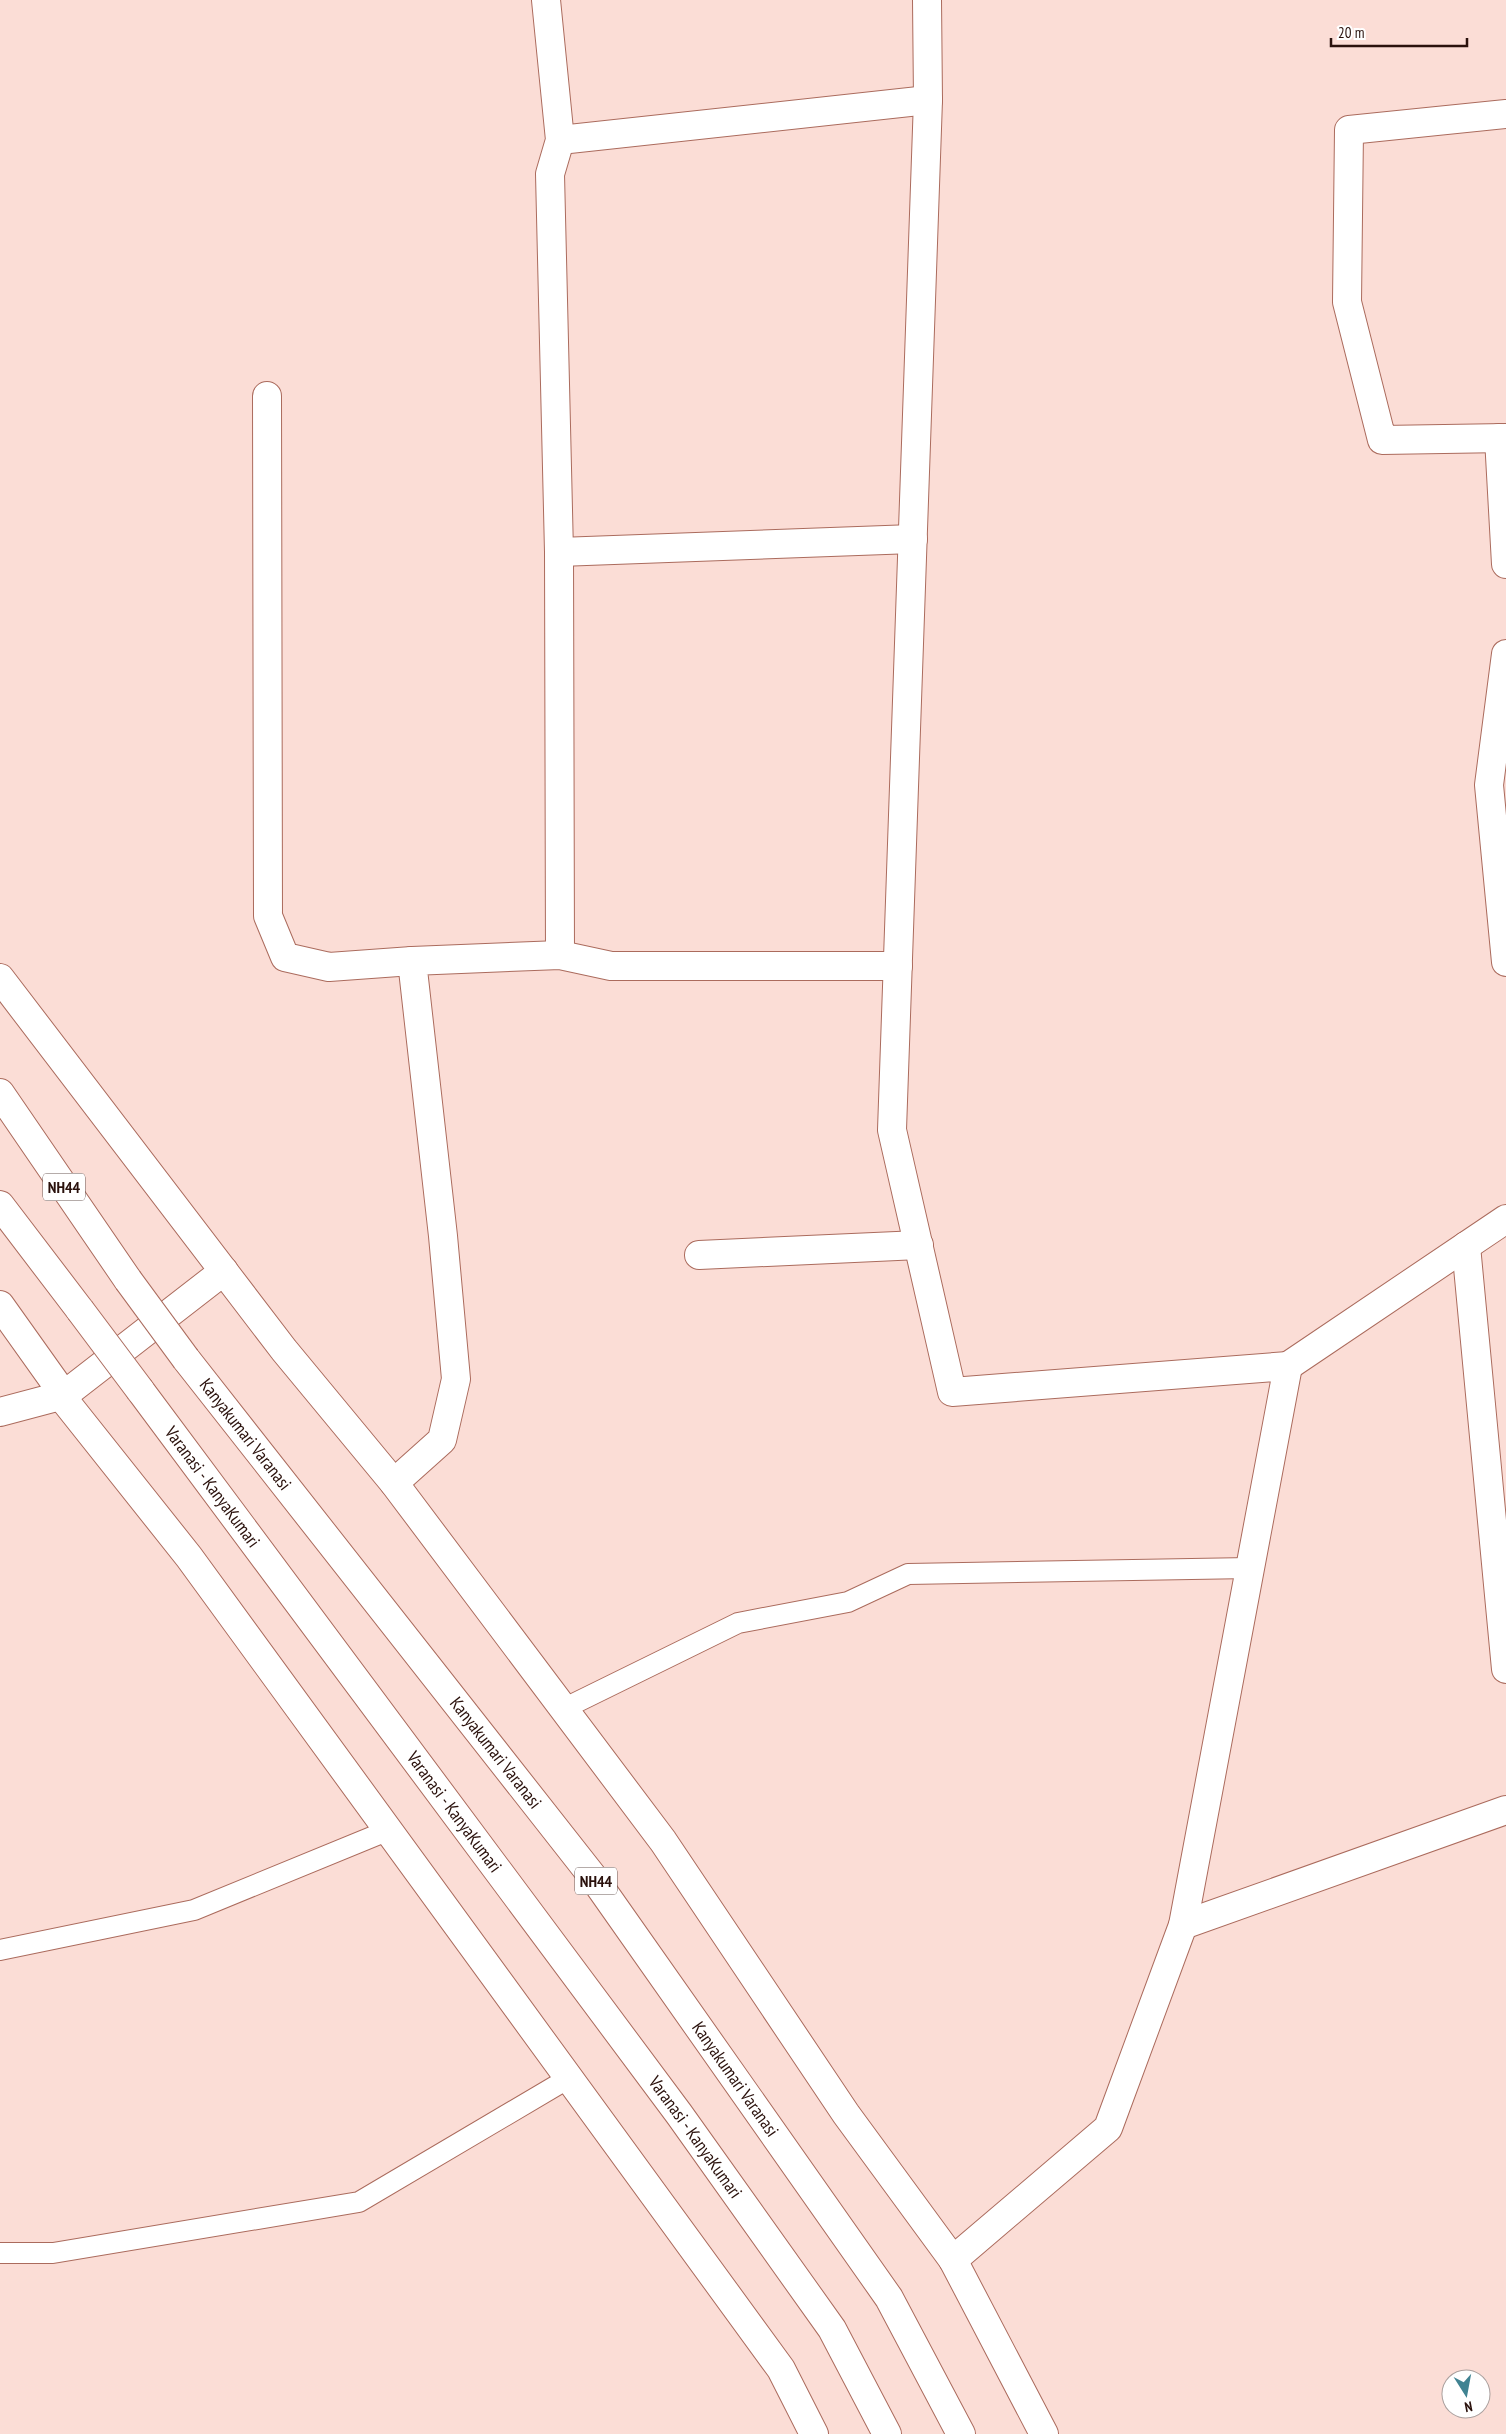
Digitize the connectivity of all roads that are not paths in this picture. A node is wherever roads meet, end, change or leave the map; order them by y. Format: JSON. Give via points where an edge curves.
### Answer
{"nodes":[{"id":1,"x":546,"y":0,"type":"edge"},
{"id":2,"x":927,"y":0,"type":"edge"},
{"id":3,"x":928,"y":100,"type":"junction"},
{"id":4,"x":1506,"y":114,"type":"edge"},
{"id":5,"x":560,"y":140,"type":"junction"},
{"id":6,"x":267,"y":396,"type":"dead end"},
{"id":7,"x":1503,"y":438,"type":"edge"},
{"id":8,"x":913,"y":539,"type":"junction"},
{"id":9,"x":559,"y":552,"type":"junction"},
{"id":10,"x":1506,"y":564,"type":"edge"},
{"id":11,"x":1506,"y":654,"type":"edge"},
{"id":12,"x":560,"y":955,"type":"junction"},
{"id":13,"x":412,"y":961,"type":"junction"},
{"id":14,"x":1506,"y":962,"type":"edge"},
{"id":15,"x":898,"y":966,"type":"junction"},
{"id":16,"x":0,"y":978,"type":"edge"},
{"id":17,"x":0,"y":1093,"type":"edge"},
{"id":18,"x":0,"y":1205,"type":"edge"},
{"id":19,"x":1506,"y":1219,"type":"edge"},
{"id":20,"x":919,"y":1245,"type":"junction"},
{"id":21,"x":1466,"y":1246,"type":"junction"},
{"id":22,"x":699,"y":1255,"type":"dead end"},
{"id":23,"x":224,"y":1271,"type":"junction"},
{"id":24,"x":0,"y":1305,"type":"edge"},
{"id":25,"x":1288,"y":1366,"type":"junction"},
{"id":26,"x":64,"y":1395,"type":"junction"},
{"id":27,"x":0,"y":1412,"type":"edge"},
{"id":28,"x":394,"y":1484,"type":"junction"},
{"id":29,"x":1250,"y":1568,"type":"junction"},
{"id":30,"x":1506,"y":1669,"type":"edge"},
{"id":31,"x":564,"y":1709,"type":"junction"},
{"id":32,"x":1506,"y":1810,"type":"edge"},
{"id":33,"x":388,"y":1830,"type":"junction"},
{"id":34,"x":1182,"y":1925,"type":"junction"},
{"id":35,"x":0,"y":1950,"type":"edge"},
{"id":36,"x":569,"y":2078,"type":"junction"},
{"id":37,"x":0,"y":2253,"type":"edge"},
{"id":38,"x":953,"y":2260,"type":"junction"},
{"id":39,"x":814,"y":2434,"type":"edge"},
{"id":40,"x":887,"y":2434,"type":"edge"},
{"id":41,"x":961,"y":2434,"type":"edge"},
{"id":42,"x":1044,"y":2434,"type":"edge"}],
"edges":[{"from":1,"to":5,"type":"main road"},
{"from":2,"to":3,"type":"main road"},
{"from":3,"to":5,"type":"main road"},
{"from":3,"to":8,"type":"main road"},
{"from":4,"to":7,"type":"main road","via":[[1349,130],[1347,302],[1382,440]]},
{"from":5,"to":9,"type":"main road","via":[[550,174]]},
{"from":6,"to":13,"type":"main road","via":[[268,916],[285,957],[329,968]]},
{"from":7,"to":10,"type":"main road"},
{"from":8,"to":9,"type":"main road"},
{"from":8,"to":15,"type":"main road"},
{"from":9,"to":12,"type":"main road"},
{"from":11,"to":14,"type":"main road","via":[[1489,785]]},
{"from":12,"to":13,"type":"main road"},
{"from":12,"to":15,"type":"main road","via":[[611,966]]},
{"from":13,"to":28,"type":"main road","via":[[456,1379],[442,1440]]},
{"from":15,"to":20,"type":"main road","via":[[892,1130]]},
{"from":16,"to":23,"type":"main road"},
{"from":17,"to":41,"type":"main road","name":"Kanyakumari Varanasi","number":"NH44","bridge":true,"via":[[186,1359],[593,1876],[889,2298]]},
{"from":18,"to":40,"type":"main road","name":"Varanasi - KanyaKumari","bridge":true,"via":[[685,2122],[832,2329]]},
{"from":19,"to":21,"type":"main road"},
{"from":20,"to":22,"type":"main road"},
{"from":20,"to":25,"type":"main road","via":[[952,1392]]},
{"from":21,"to":25,"type":"main road"},
{"from":21,"to":30,"type":"main road"},
{"from":23,"to":26,"type":"main road"},
{"from":23,"to":28,"type":"main road"},
{"from":24,"to":26,"type":"main road"},
{"from":25,"to":29,"type":"main road"},
{"from":26,"to":27,"type":"main road"},
{"from":26,"to":33,"type":"main road","via":[[65,1401],[189,1557]]},
{"from":28,"to":31,"type":"main road"},
{"from":29,"to":31,"type":"lane","via":[[908,1574],[848,1602],[738,1623]]},
{"from":29,"to":34,"type":"main road"},
{"from":31,"to":38,"type":"main road","via":[[663,1842],[846,2114]]},
{"from":32,"to":34,"type":"main road"},
{"from":33,"to":35,"type":"lane","via":[[194,1910]]},
{"from":33,"to":36,"type":"main road"},
{"from":34,"to":38,"type":"main road","via":[[1108,2128]]},
{"from":36,"to":37,"type":"lane","via":[[359,2202],[52,2253]]},
{"from":36,"to":39,"type":"main road","via":[[781,2369]]},
{"from":38,"to":42,"type":"main road"}]}
